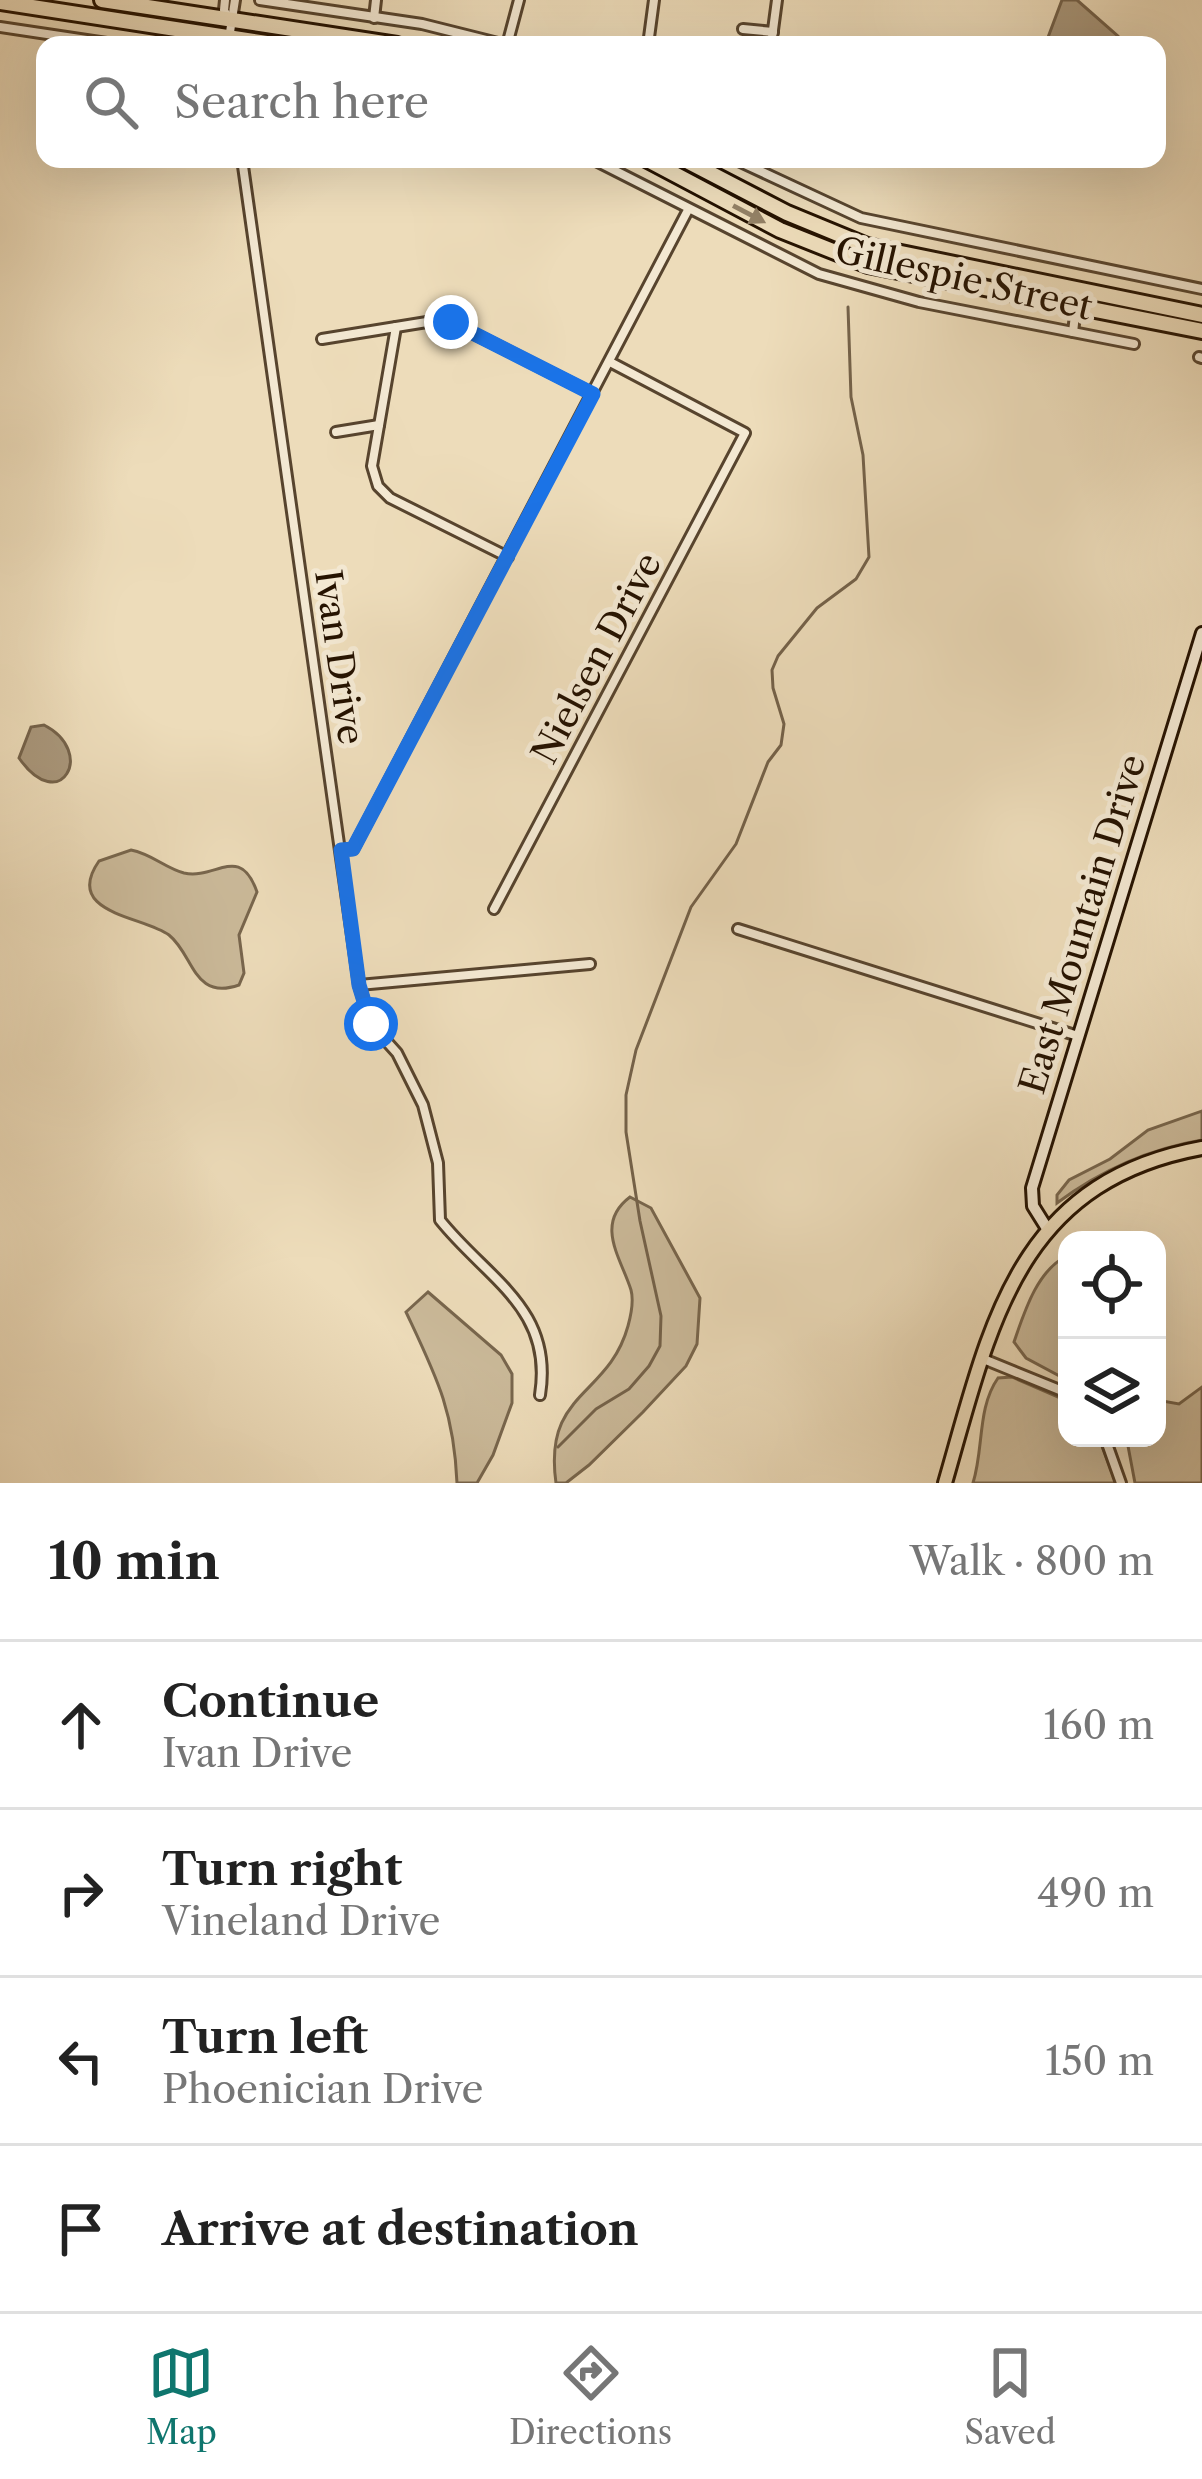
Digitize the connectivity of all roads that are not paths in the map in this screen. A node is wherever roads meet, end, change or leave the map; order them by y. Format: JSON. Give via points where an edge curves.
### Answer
{"nodes":[{"id":1,"x":102,"y":0,"type":"edge"},
{"id":2,"x":225,"y":0,"type":"edge"},
{"id":3,"x":235,"y":0,"type":"edge"},
{"id":4,"x":260,"y":0,"type":"edge"},
{"id":5,"x":376,"y":0,"type":"edge"},
{"id":6,"x":519,"y":0,"type":"edge"},
{"id":7,"x":654,"y":0,"type":"edge"},
{"id":8,"x":777,"y":0,"type":"edge"},
{"id":9,"x":0,"y":2,"type":"edge"},
{"id":10,"x":374,"y":18,"type":"junction"},
{"id":11,"x":229,"y":19,"type":"junction"},
{"id":12,"x":0,"y":27,"type":"edge"},
{"id":13,"x":743,"y":29,"type":"dead end"},
{"id":14,"x":773,"y":32,"type":"junction"},
{"id":15,"x":60,"y":36,"type":"edge"},
{"id":16,"x":199,"y":36,"type":"edge"},
{"id":17,"x":228,"y":36,"type":"edge"},
{"id":18,"x":339,"y":36,"type":"edge"},
{"id":19,"x":471,"y":36,"type":"edge"},
{"id":20,"x":509,"y":36,"type":"edge"},
{"id":21,"x":651,"y":36,"type":"edge"},
{"id":22,"x":772,"y":36,"type":"edge"},
{"id":23,"x":243,"y":168,"type":"edge"},
{"id":24,"x":609,"y":168,"type":"edge"},
{"id":25,"x":663,"y":168,"type":"edge"},
{"id":26,"x":700,"y":168,"type":"edge"},
{"id":27,"x":755,"y":168,"type":"edge"},
{"id":28,"x":688,"y":210,"type":"junction"},
{"id":29,"x":1083,"y":267,"type":"junction"},
{"id":30,"x":1202,"y":289,"type":"edge"},
{"id":31,"x":1080,"y":290,"type":"junction"},
{"id":32,"x":1076,"y":307,"type":"junction"},
{"id":33,"x":1202,"y":315,"type":"edge"},
{"id":34,"x":396,"y":327,"type":"junction"},
{"id":35,"x":1202,"y":331,"type":"edge"},
{"id":36,"x":1073,"y":332,"type":"junction"},
{"id":37,"x":322,"y":339,"type":"dead end"},
{"id":38,"x":1134,"y":344,"type":"dead end"},
{"id":39,"x":610,"y":362,"type":"junction"},
{"id":40,"x":593,"y":394,"type":"junction"},
{"id":41,"x":380,"y":425,"type":"junction"},
{"id":42,"x":336,"y":432,"type":"dead end"},
{"id":43,"x":508,"y":557,"type":"junction"},
{"id":44,"x":1202,"y":633,"type":"edge"},
{"id":45,"x":1200,"y":648,"type":"edge"},
{"id":46,"x":341,"y":850,"type":"junction"},
{"id":47,"x":494,"y":909,"type":"dead end"},
{"id":48,"x":738,"y":929,"type":"dead end"},
{"id":49,"x":590,"y":964,"type":"dead end"},
{"id":50,"x":359,"y":985,"type":"junction"},
{"id":51,"x":1078,"y":1036,"type":"junction"},
{"id":52,"x":1202,"y":1148,"type":"edge"},
{"id":53,"x":1048,"y":1230,"type":"junction"},
{"id":54,"x":981,"y":1358,"type":"junction"},
{"id":55,"x":1058,"y":1389,"type":"edge"},
{"id":56,"x":540,"y":1396,"type":"dead end"},
{"id":57,"x":1108,"y":1447,"type":"edge"},
{"id":58,"x":945,"y":1483,"type":"edge"},
{"id":59,"x":1121,"y":1483,"type":"edge"}],
"edges":[{"from":1,"to":11,"type":"highway"},
{"from":2,"to":11,"type":"street"},
{"from":3,"to":11,"type":"street"},
{"from":4,"to":10,"type":"street"},
{"from":5,"to":10,"type":"street"},
{"from":6,"to":20,"type":"street"},
{"from":7,"to":21,"type":"street"},
{"from":8,"to":14,"type":"street"},
{"from":9,"to":16,"type":"highway"},
{"from":10,"to":19,"type":"street"},
{"from":11,"to":17,"type":"street"},
{"from":11,"to":18,"type":"highway"},
{"from":12,"to":15,"type":"street"},
{"from":13,"to":14,"type":"street"},
{"from":14,"to":22,"type":"street"},
{"from":23,"to":46,"type":"street","name":"Ivan Drive"},
{"from":24,"to":28,"type":"street","name":"Gillespie Street"},
{"from":25,"to":32,"type":"highway","one_way":true,"via":[[850,260]]},
{"from":26,"to":31,"type":"highway","via":[[867,246]]},
{"from":27,"to":29,"type":"street","name":"Gillespie Street","via":[[861,218]]},
{"from":28,"to":36,"type":"street","name":"Gillespie Street","via":[[819,274]]},
{"from":28,"to":39,"type":"street"},
{"from":29,"to":30,"type":"street","name":"Gillespie Street"},
{"from":29,"to":31,"type":"street"},
{"from":31,"to":33,"type":"highway"},
{"from":32,"to":33,"type":"highway","via":[[1083,300]]},
{"from":32,"to":35,"type":"highway"},
{"from":32,"to":36,"type":"street"},
{"from":34,"to":37,"type":"street"},
{"from":34,"to":40,"type":"street","via":[[461,325]]},
{"from":34,"to":41,"type":"street"},
{"from":36,"to":38,"type":"street","name":"Gillespie Street"},
{"from":39,"to":40,"type":"street"},
{"from":39,"to":47,"type":"street","name":"Nielsen Drive","via":[[745,433]]},
{"from":40,"to":43,"type":"street"},
{"from":41,"to":42,"type":"street"},
{"from":41,"to":43,"type":"street","via":[[373,472],[383,493]]},
{"from":43,"to":46,"type":"street","via":[[353,849]]},
{"from":44,"to":45,"type":"street","name":"East Mountain Drive"},
{"from":45,"to":51,"type":"street","name":"East Mountain Drive"},
{"from":46,"to":50,"type":"street","name":"Ivan Drive"},
{"from":48,"to":51,"type":"street"},
{"from":49,"to":50,"type":"street"},
{"from":50,"to":56,"type":"street","name":"Ivan Drive","via":[[371,1024],[423,1105],[438,1163],[440,1220],[538,1335]]},
{"from":51,"to":53,"type":"street","name":"East Mountain Drive","via":[[1032,1189]]},
{"from":52,"to":53,"type":"main road","via":[[1107,1182]]},
{"from":53,"to":54,"type":"main road","via":[[1008,1287]]},
{"from":54,"to":55,"type":"street"},
{"from":54,"to":58,"type":"main road"},
{"from":57,"to":59,"type":"street"}]}
